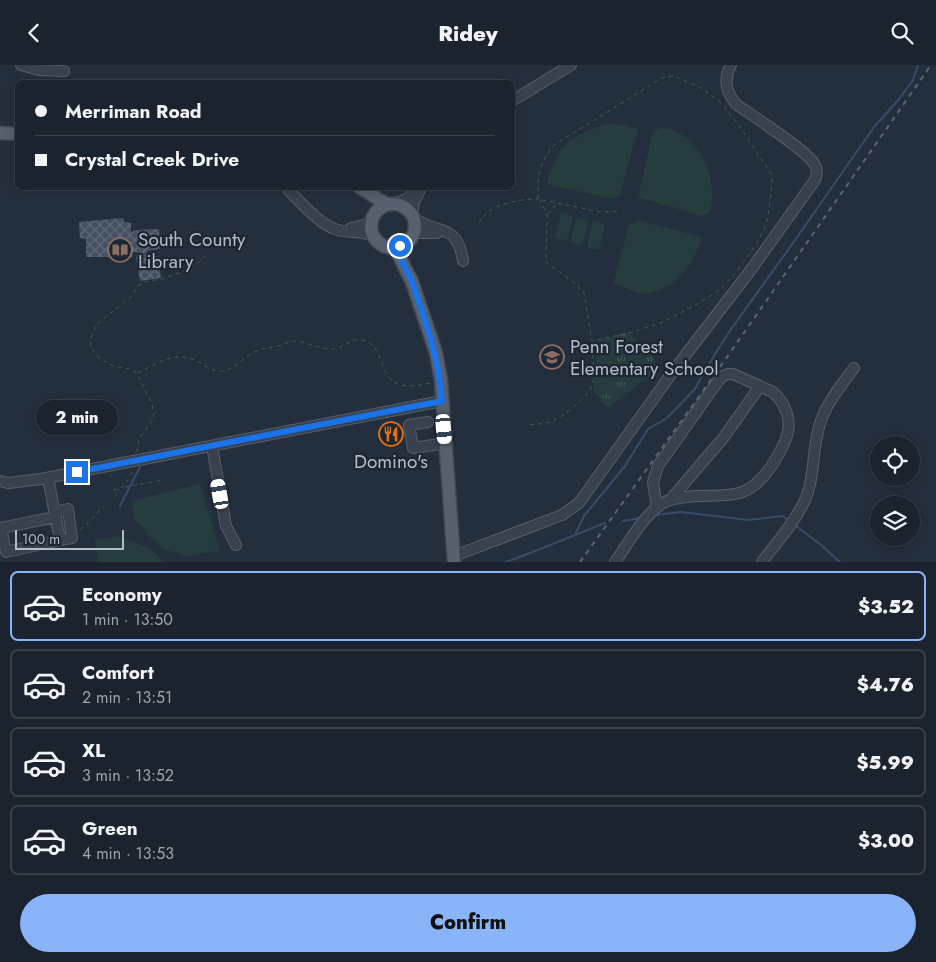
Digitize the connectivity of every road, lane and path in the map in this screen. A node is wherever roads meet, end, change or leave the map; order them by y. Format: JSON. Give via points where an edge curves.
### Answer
{"nodes":[{"id":1,"x":22,"y":65,"type":"edge"},
{"id":2,"x":571,"y":65,"type":"edge"},
{"id":3,"x":731,"y":65,"type":"edge"},
{"id":4,"x":64,"y":71,"type":"dead end"},
{"id":5,"x":515,"y":99,"type":"edge"},
{"id":6,"x":0,"y":133,"type":"edge"},
{"id":7,"x":15,"y":134,"type":"edge"},
{"id":8,"x":361,"y":190,"type":"edge"},
{"id":9,"x":364,"y":190,"type":"edge"},
{"id":10,"x":416,"y":190,"type":"edge"},
{"id":11,"x":420,"y":190,"type":"edge"},
{"id":12,"x":289,"y":191,"type":"dead end"},
{"id":13,"x":539,"y":200,"type":"junction"},
{"id":14,"x":558,"y":203,"type":"junction"},
{"id":15,"x":391,"y":204,"type":"junction"},
{"id":16,"x":618,"y":211,"type":"dead end"},
{"id":17,"x":548,"y":215,"type":"junction"},
{"id":18,"x":413,"y":216,"type":"junction"},
{"id":19,"x":373,"y":218,"type":"junction"},
{"id":20,"x":479,"y":223,"type":"dead end"},
{"id":21,"x":343,"y":231,"type":"junction"},
{"id":22,"x":446,"y":232,"type":"junction"},
{"id":23,"x":374,"y":236,"type":"junction"},
{"id":24,"x":410,"y":238,"type":"junction"},
{"id":25,"x":394,"y":247,"type":"junction"},
{"id":26,"x":209,"y":253,"type":"dead end"},
{"id":27,"x":463,"y":261,"type":"dead end"},
{"id":28,"x":411,"y":279,"type":"junction"},
{"id":29,"x":592,"y":341,"type":"junction"},
{"id":30,"x":854,"y":368,"type":"dead end"},
{"id":31,"x":137,"y":373,"type":"junction"},
{"id":32,"x":441,"y":380,"type":"junction"},
{"id":33,"x":760,"y":386,"type":"junction"},
{"id":34,"x":442,"y":401,"type":"junction"},
{"id":35,"x":428,"y":422,"type":"dead end"},
{"id":36,"x":530,"y":425,"type":"dead end"},
{"id":37,"x":446,"y":443,"type":"junction"},
{"id":38,"x":212,"y":446,"type":"junction"},
{"id":39,"x":138,"y":460,"type":"junction"},
{"id":40,"x":48,"y":478,"type":"junction"},
{"id":41,"x":163,"y":480,"type":"dead end"},
{"id":42,"x":1,"y":483,"type":"edge"},
{"id":43,"x":123,"y":487,"type":"junction"},
{"id":44,"x":119,"y":489,"type":"junction"},
{"id":45,"x":113,"y":490,"type":"dead end"},
{"id":46,"x":114,"y":497,"type":"dead end"},
{"id":47,"x":671,"y":499,"type":"junction"},
{"id":48,"x":103,"y":505,"type":"dead end"},
{"id":49,"x":656,"y":507,"type":"junction"},
{"id":50,"x":55,"y":515,"type":"junction"},
{"id":51,"x":72,"y":532,"type":"junction"},
{"id":52,"x":60,"y":540,"type":"junction"},
{"id":53,"x":236,"y":545,"type":"dead end"},
{"id":54,"x":454,"y":559,"type":"edge"},
{"id":55,"x":615,"y":562,"type":"edge"},
{"id":56,"x":762,"y":562,"type":"edge"}],
"edges":[{"from":1,"to":4,"type":"street","via":[[39,70]]},
{"from":2,"to":5,"type":"street"},
{"from":3,"to":54,"type":"street","via":[[726,77],[730,98],[813,162],[817,169],[815,180],[579,503],[562,515]]},
{"from":6,"to":7,"type":"main road"},
{"from":8,"to":19,"type":"main road","via":[[371,203]]},
{"from":9,"to":15,"type":"main road"},
{"from":10,"to":15,"type":"street","via":[[403,201]]},
{"from":11,"to":18,"type":"street","via":[[413,206]]},
{"from":12,"to":21,"type":"street","via":[[323,223]]},
{"from":13,"to":14,"type":"path"},
{"from":13,"to":17,"type":"path"},
{"from":13,"to":20,"type":"path","via":[[503,205],[485,214]]},
{"from":13,"to":29,"type":"path","via":[[537,179],[544,157],[554,145],[662,78],[674,76],[701,88],[720,102],[772,175],[764,230],[721,289],[662,322]]},
{"from":14,"to":16,"type":"path","via":[[601,212]]},
{"from":14,"to":17,"type":"path"},
{"from":15,"to":18,"type":"main road","via":[[404,207]]},
{"from":15,"to":19,"type":"main road","via":[[380,209]]},
{"from":17,"to":29,"type":"path","via":[[546,263],[584,293]]},
{"from":18,"to":22,"type":"street","via":[[424,225]]},
{"from":18,"to":24,"type":"main road"},
{"from":19,"to":21,"type":"street","via":[[367,224]]},
{"from":19,"to":23,"type":"main road"},
{"from":21,"to":23,"type":"street"},
{"from":22,"to":24,"type":"street"},
{"from":22,"to":27,"type":"street","via":[[458,241]]},
{"from":23,"to":25,"type":"main road","via":[[382,245]]},
{"from":24,"to":25,"type":"main road"},
{"from":24,"to":28,"type":"main road","via":[[407,253]]},
{"from":25,"to":28,"type":"main road"},
{"from":26,"to":31,"type":"path","via":[[185,271],[144,282],[96,325],[90,341],[93,352],[113,366]]},
{"from":28,"to":32,"type":"main road","via":[[436,353]]},
{"from":29,"to":36,"type":"path","via":[[593,380],[587,393],[565,413],[547,423]]},
{"from":30,"to":56,"type":"street","via":[[822,418],[814,450],[812,478],[804,502]]},
{"from":31,"to":32,"type":"path","via":[[178,357],[195,360],[215,371],[224,371],[258,350],[290,341],[334,349],[360,339],[375,350],[395,384],[413,385]]},
{"from":31,"to":39,"type":"path","via":[[152,404],[154,416],[137,444]]},
{"from":32,"to":34,"type":"main road"},
{"from":33,"to":47,"type":"street","via":[[728,432]]},
{"from":33,"to":47,"type":"street","via":[[778,397],[789,423],[784,444],[767,471],[743,492]]},
{"from":33,"to":49,"type":"street","via":[[732,374],[721,377],[658,466],[653,482]]},
{"from":34,"to":37,"type":"main road"},
{"from":34,"to":38,"type":"street"},
{"from":35,"to":37,"type":"street","via":[[409,425],[414,448]]},
{"from":37,"to":54,"type":"main road"},
{"from":38,"to":39,"type":"street"},
{"from":38,"to":53,"type":"street","via":[[226,526]]},
{"from":39,"to":40,"type":"street"},
{"from":39,"to":43,"type":"path"},
{"from":40,"to":42,"type":"street"},
{"from":40,"to":50,"type":"street"},
{"from":41,"to":43,"type":"path"},
{"from":43,"to":44,"type":"path"},
{"from":44,"to":45,"type":"path"},
{"from":44,"to":46,"type":"path"},
{"from":47,"to":49,"type":"street"},
{"from":48,"to":51,"type":"path","via":[[86,525]]},
{"from":49,"to":55,"type":"street"},
{"from":50,"to":51,"type":"street","via":[[68,509]]},
{"from":50,"to":52,"type":"street"},
{"from":50,"to":52,"type":"street","via":[[1,528],[6,552]]},
{"from":51,"to":52,"type":"street","via":[[72,538]]}]}
